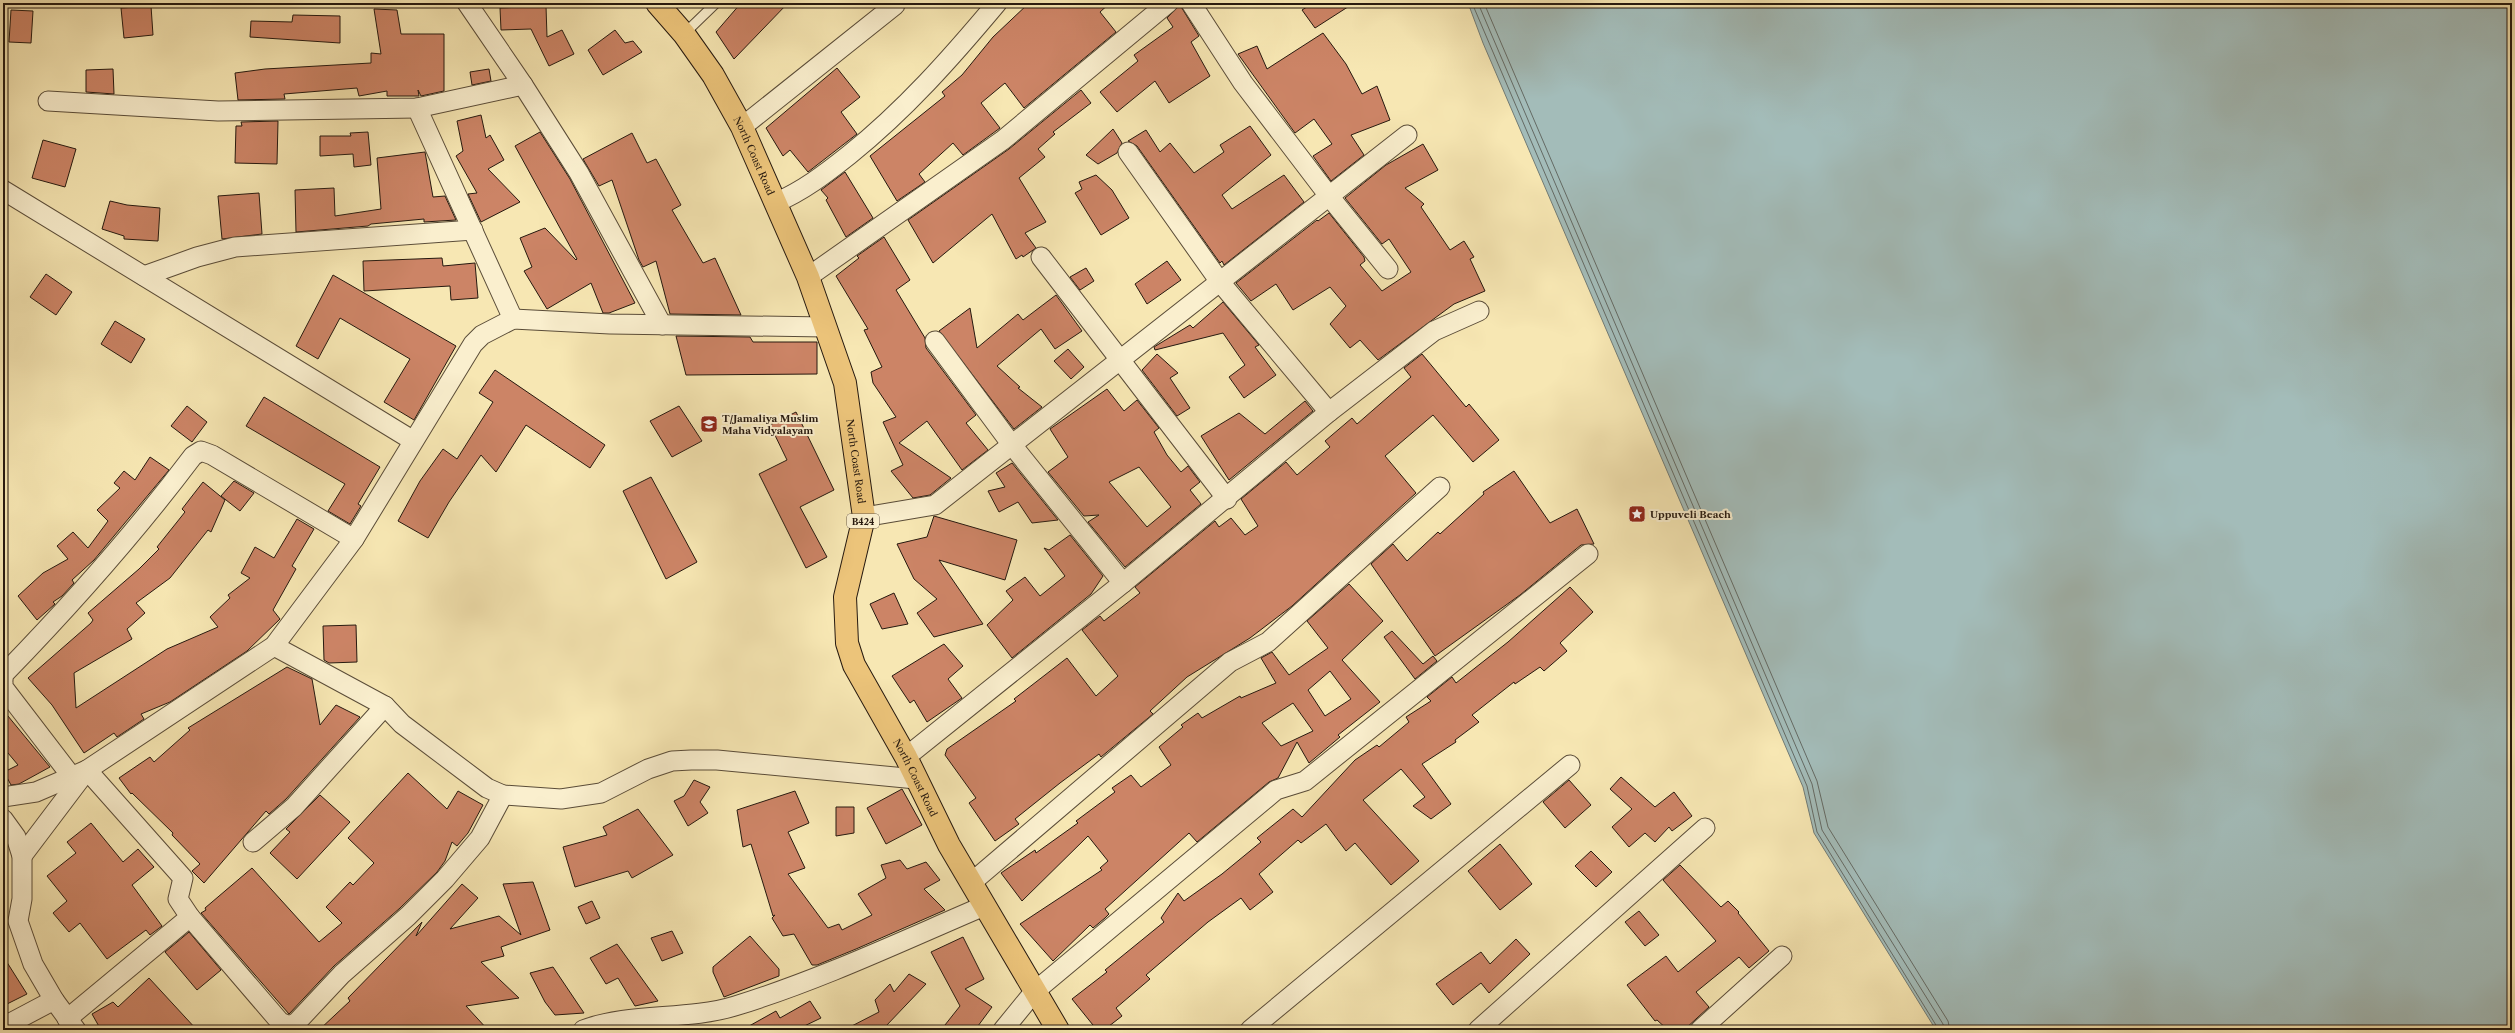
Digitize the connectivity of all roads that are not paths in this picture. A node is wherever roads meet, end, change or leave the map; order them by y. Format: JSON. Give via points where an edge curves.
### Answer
{"nodes":[{"id":1,"x":467,"y":3,"type":"edge"},
{"id":2,"x":658,"y":3,"type":"edge"},
{"id":3,"x":716,"y":3,"type":"edge"},
{"id":4,"x":997,"y":3,"type":"edge"},
{"id":5,"x":1168,"y":3,"type":"edge"},
{"id":6,"x":1191,"y":3,"type":"edge"},
{"id":7,"x":895,"y":6,"type":"dead end"},
{"id":8,"x":684,"y":34,"type":"junction"},
{"id":9,"x":523,"y":85,"type":"junction"},
{"id":10,"x":48,"y":101,"type":"dead end"},
{"id":11,"x":417,"y":108,"type":"junction"},
{"id":12,"x":742,"y":127,"type":"junction"},
{"id":13,"x":1407,"y":135,"type":"dead end"},
{"id":14,"x":1128,"y":152,"type":"dead end"},
{"id":15,"x":3,"y":190,"type":"edge"},
{"id":16,"x":1329,"y":196,"type":"junction"},
{"id":17,"x":775,"y":203,"type":"junction"},
{"id":18,"x":473,"y":230,"type":"junction"},
{"id":19,"x":1041,"y":257,"type":"dead end"},
{"id":20,"x":1388,"y":270,"type":"dead end"},
{"id":21,"x":144,"y":276,"type":"junction"},
{"id":22,"x":808,"y":278,"type":"junction"},
{"id":23,"x":1220,"y":282,"type":"junction"},
{"id":24,"x":1479,"y":311,"type":"dead end"},
{"id":25,"x":513,"y":319,"type":"junction"},
{"id":26,"x":662,"y":325,"type":"junction"},
{"id":27,"x":826,"y":327,"type":"junction"},
{"id":28,"x":935,"y":341,"type":"dead end"},
{"id":29,"x":1120,"y":360,"type":"junction"},
{"id":30,"x":1329,"y":412,"type":"junction"},
{"id":31,"x":412,"y":440,"type":"junction"},
{"id":32,"x":1012,"y":445,"type":"junction"},
{"id":33,"x":1440,"y":486,"type":"dead end"},
{"id":34,"x":1227,"y":499,"type":"junction"},
{"id":35,"x":864,"y":517,"type":"junction"},
{"id":36,"x":354,"y":539,"type":"junction"},
{"id":37,"x":1588,"y":554,"type":"dead end"},
{"id":38,"x":1123,"y":583,"type":"junction"},
{"id":39,"x":274,"y":646,"type":"junction"},
{"id":40,"x":3,"y":681,"type":"edge"},
{"id":41,"x":385,"y":706,"type":"junction"},
{"id":42,"x":906,"y":757,"type":"junction"},
{"id":43,"x":1570,"y":766,"type":"dead end"},
{"id":44,"x":80,"y":774,"type":"junction"},
{"id":45,"x":916,"y":779,"type":"junction"},
{"id":46,"x":502,"y":795,"type":"junction"},
{"id":47,"x":3,"y":797,"type":"edge"},
{"id":48,"x":3,"y":819,"type":"edge"},
{"id":49,"x":1705,"y":828,"type":"dead end"},
{"id":50,"x":254,"y":842,"type":"dead end"},
{"id":51,"x":22,"y":856,"type":"junction"},
{"id":52,"x":971,"y":883,"type":"junction"},
{"id":53,"x":984,"y":906,"type":"junction"},
{"id":54,"x":190,"y":917,"type":"junction"},
{"id":55,"x":10,"y":923,"type":"edge"},
{"id":56,"x":1782,"y":956,"type":"dead end"},
{"id":57,"x":1034,"y":992,"type":"junction"},
{"id":58,"x":54,"y":1000,"type":"junction"},
{"id":59,"x":72,"y":1024,"type":"edge"},
{"id":60,"x":3,"y":1027,"type":"edge"},
{"id":61,"x":583,"y":1030,"type":"edge"},
{"id":62,"x":1003,"y":1030,"type":"edge"},
{"id":63,"x":1058,"y":1030,"type":"edge"},
{"id":64,"x":1250,"y":1030,"type":"edge"},
{"id":65,"x":1478,"y":1030,"type":"edge"},
{"id":66,"x":1700,"y":1030,"type":"edge"}],
"edges":[{"from":1,"to":9,"type":"street"},
{"from":2,"to":8,"type":"main road","name":"North Coast Road","number":"B424"},
{"from":3,"to":8,"type":"lane"},
{"from":4,"to":17,"type":"street","via":[[951,58],[888,124],[821,177],[797,193]]},
{"from":5,"to":22,"type":"street","via":[[1003,140]]},
{"from":6,"to":16,"type":"street","via":[[1243,83]]},
{"from":7,"to":12,"type":"street"},
{"from":8,"to":12,"type":"main road","name":"North Coast Road","number":"B424","via":[[714,75]]},
{"from":9,"to":11,"type":"street"},
{"from":9,"to":26,"type":"street","via":[[579,173]]},
{"from":10,"to":11,"type":"street","via":[[218,112]]},
{"from":11,"to":18,"type":"street"},
{"from":12,"to":17,"type":"main road","name":"North Coast Road","number":"B424"},
{"from":13,"to":16,"type":"street"},
{"from":14,"to":23,"type":"street"},
{"from":15,"to":21,"type":"street"},
{"from":16,"to":20,"type":"street"},
{"from":16,"to":23,"type":"street"},
{"from":17,"to":22,"type":"main road","name":"North Coast Road","number":"B424"},
{"from":18,"to":21,"type":"street","via":[[235,247],[197,257]]},
{"from":18,"to":25,"type":"street"},
{"from":19,"to":29,"type":"street"},
{"from":21,"to":31,"type":"street"},
{"from":22,"to":27,"type":"main road","name":"North Coast Road","number":"B424"},
{"from":23,"to":29,"type":"street"},
{"from":23,"to":30,"type":"street"},
{"from":24,"to":30,"type":"street","via":[[1434,331]]},
{"from":25,"to":26,"type":"street"},
{"from":25,"to":31,"type":"street","via":[[487,331],[473,344]]},
{"from":26,"to":27,"type":"street"},
{"from":27,"to":35,"type":"main road","name":"North Coast Road","number":"B424","via":[[845,383]]},
{"from":28,"to":32,"type":"street"},
{"from":29,"to":32,"type":"street"},
{"from":29,"to":34,"type":"street"},
{"from":30,"to":34,"type":"street"},
{"from":31,"to":36,"type":"street"},
{"from":32,"to":35,"type":"street","via":[[935,505]]},
{"from":32,"to":38,"type":"street"},
{"from":33,"to":52,"type":"street","via":[[1268,642],[1230,662]]},
{"from":34,"to":38,"type":"street"},
{"from":35,"to":42,"type":"main road","name":"North Coast Road","number":"B424","via":[[845,597],[847,643],[854,665]]},
{"from":36,"to":39,"type":"street"},
{"from":36,"to":40,"type":"street","via":[[212,455],[201,451],[193,456],[149,513],[72,604],[4,674]]},
{"from":37,"to":57,"type":"street","via":[[1305,781],[1276,790]]},
{"from":38,"to":42,"type":"street"},
{"from":39,"to":41,"type":"street"},
{"from":39,"to":44,"type":"street"},
{"from":40,"to":44,"type":"street","via":[[3,687]]},
{"from":41,"to":46,"type":"street","via":[[402,724],[487,788]]},
{"from":41,"to":50,"type":"street","via":[[302,798]]},
{"from":42,"to":45,"type":"main road","name":"North Coast Road","number":"B424"},
{"from":43,"to":64,"type":"street"},
{"from":44,"to":47,"type":"street","via":[[36,792]]},
{"from":44,"to":51,"type":"street"},
{"from":44,"to":54,"type":"street","via":[[181,873],[183,878],[178,899]]},
{"from":45,"to":46,"type":"street","via":[[717,760],[672,761],[648,769],[601,793],[561,799]]},
{"from":45,"to":52,"type":"main road","name":"North Coast Road","number":"B424"},
{"from":46,"to":54,"type":"street","via":[[480,838],[445,880],[342,974],[297,1022],[290,1026],[280,1022]]},
{"from":48,"to":51,"type":"street","via":[[16,837]]},
{"from":49,"to":65,"type":"street"},
{"from":51,"to":55,"type":"street","via":[[22,899]]},
{"from":52,"to":53,"type":"main road","name":"North Coast Road","number":"B424"},
{"from":53,"to":57,"type":"main road","name":"North Coast Road","number":"B424"},
{"from":53,"to":61,"type":"street","via":[[863,959],[735,1006],[692,1016],[634,1020],[596,1025]]},
{"from":54,"to":59,"type":"street"},
{"from":55,"to":58,"type":"street"},
{"from":56,"to":66,"type":"street"},
{"from":57,"to":62,"type":"street"},
{"from":57,"to":63,"type":"main road","name":"North Coast Road","number":"B424"},
{"from":58,"to":59,"type":"street"},
{"from":58,"to":60,"type":"street"}]}
